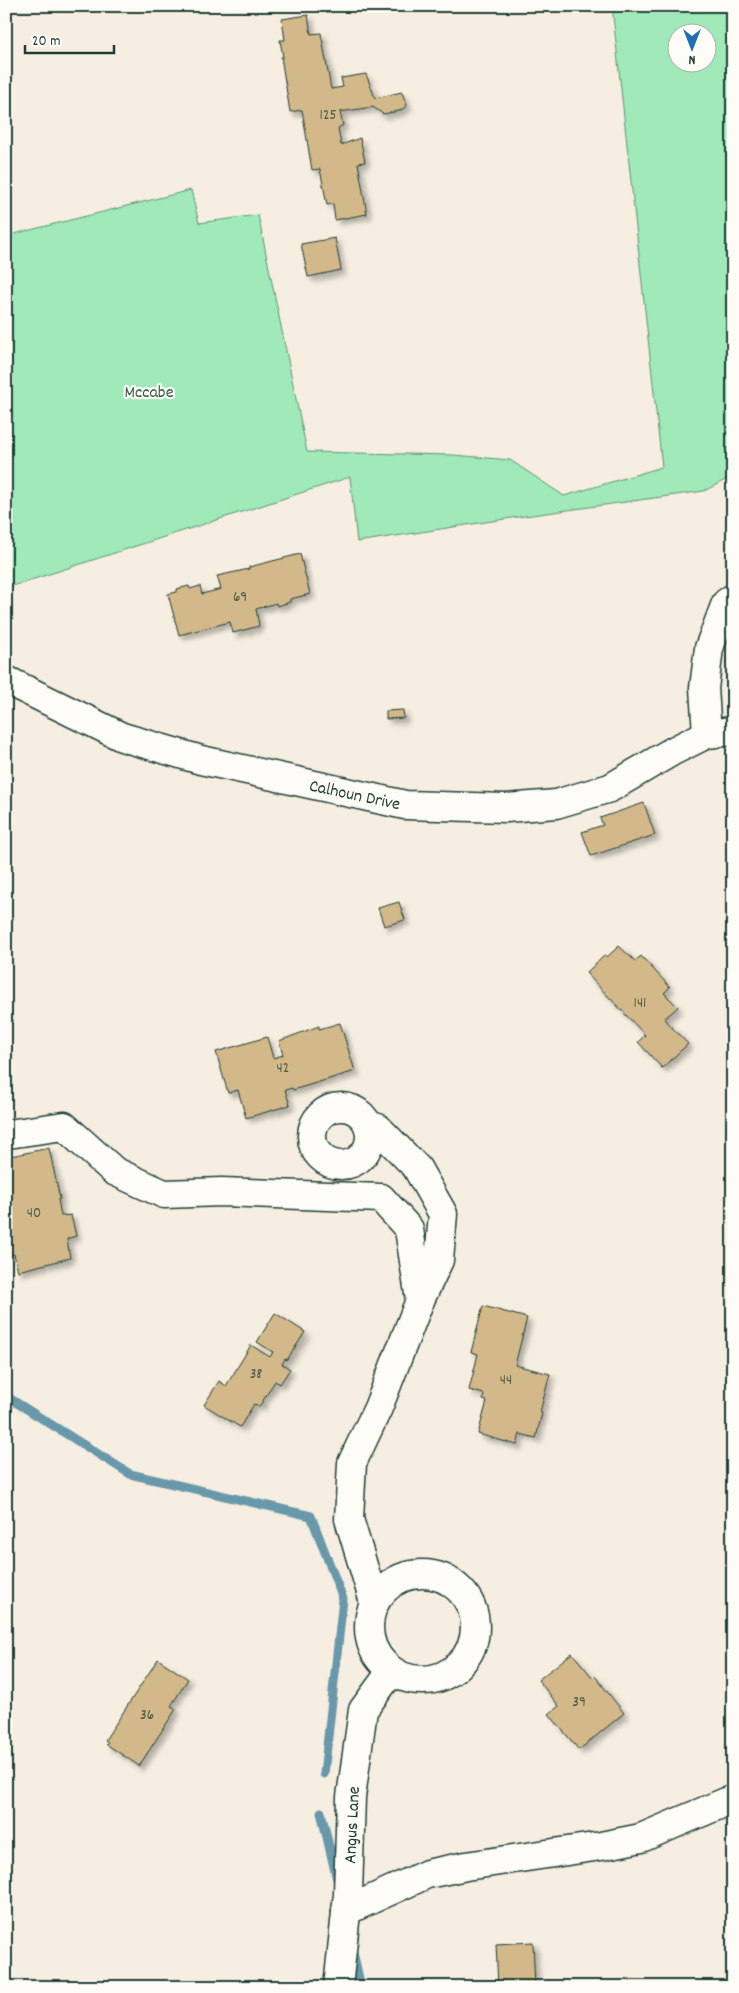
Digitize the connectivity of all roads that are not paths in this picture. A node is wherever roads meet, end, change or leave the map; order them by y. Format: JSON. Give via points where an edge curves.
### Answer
{"nodes":[{"id":1,"x":733,"y":598,"type":"edge"},
{"id":2,"x":6,"y":680,"type":"edge"},
{"id":3,"x":720,"y":733,"type":"edge"},
{"id":4,"x":368,"y":1125,"type":"dead end"},
{"id":5,"x":8,"y":1134,"type":"dead end"},
{"id":6,"x":420,"y":1300,"type":"junction"},
{"id":7,"x":374,"y":1602,"type":"junction"},
{"id":8,"x":392,"y":1672,"type":"junction"},
{"id":9,"x":733,"y":1800,"type":"edge"},
{"id":10,"x":346,"y":1911,"type":"junction"},
{"id":11,"x":338,"y":1987,"type":"edge"}],
"edges":[{"from":1,"to":3,"type":"street","name":"Calhoun Drive","via":[[726,603],[708,648],[704,688]]},
{"from":2,"to":3,"type":"street","name":"Calhoun Drive","via":[[122,737],[201,760],[405,805],[506,808],[556,804],[610,788],[673,751]]},
{"from":4,"to":6,"type":"street","via":[[378,1128],[416,1168],[443,1214],[439,1260]]},
{"from":5,"to":6,"type":"street","via":[[64,1126],[114,1171],[164,1194],[222,1192],[381,1198],[409,1228]]},
{"from":6,"to":7,"type":"street","via":[[378,1408],[352,1463],[349,1520]]},
{"from":7,"to":8,"type":"street","via":[[369,1619],[370,1640],[379,1660]]},
{"from":7,"to":8,"type":"street","via":[[386,1588],[409,1575],[428,1574],[447,1580],[461,1590],[474,1614],[476,1630],[468,1656],[450,1673],[424,1681]]},
{"from":8,"to":10,"type":"street","name":"Angus Lane","via":[[364,1710],[351,1797]]},
{"from":9,"to":10,"type":"street","via":[[640,1838],[427,1874]]},
{"from":10,"to":11,"type":"street","name":"Angus Lane"}]}
